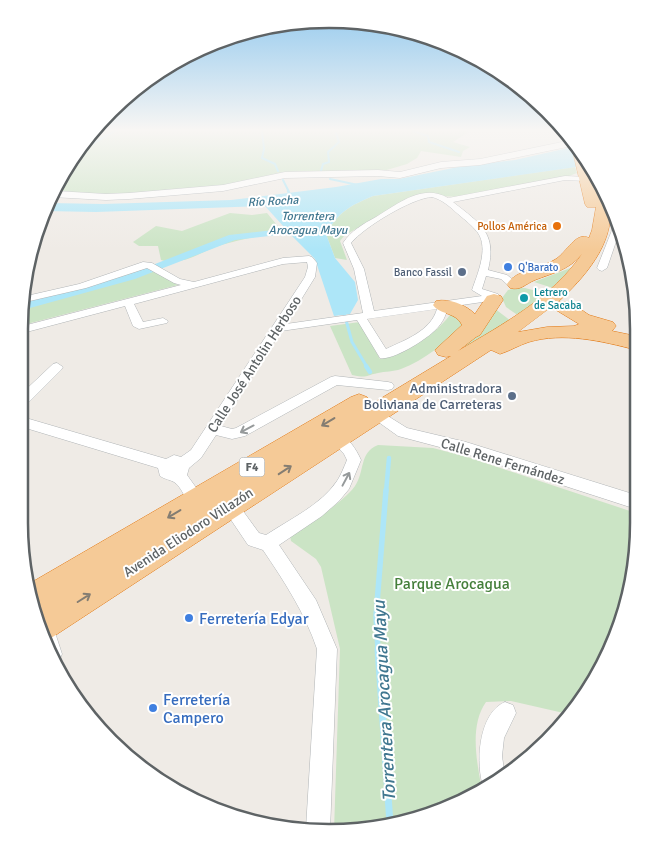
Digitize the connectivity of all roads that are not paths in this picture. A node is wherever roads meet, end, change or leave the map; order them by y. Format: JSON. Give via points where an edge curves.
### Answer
{"nodes":[{"id":1,"x":417,"y":171,"type":"edge"},
{"id":2,"x":588,"y":176,"type":"edge"},
{"id":3,"x":590,"y":181,"type":"edge"},
{"id":4,"x":59,"y":194,"type":"edge"},
{"id":5,"x":598,"y":196,"type":"edge"},
{"id":6,"x":446,"y":201,"type":"junction"},
{"id":7,"x":616,"y":238,"type":"edge"},
{"id":8,"x":602,"y":268,"type":"dead end"},
{"id":9,"x":482,"y":272,"type":"junction"},
{"id":10,"x":514,"y":284,"type":"junction"},
{"id":11,"x":192,"y":285,"type":"junction"},
{"id":12,"x":490,"y":296,"type":"junction"},
{"id":13,"x":29,"y":298,"type":"edge"},
{"id":14,"x":559,"y":300,"type":"junction"},
{"id":15,"x":128,"y":301,"type":"junction"},
{"id":16,"x":449,"y":304,"type":"junction"},
{"id":17,"x":361,"y":317,"type":"junction"},
{"id":18,"x":163,"y":321,"type":"dead end"},
{"id":19,"x":531,"y":321,"type":"junction"},
{"id":20,"x":278,"y":328,"type":"junction"},
{"id":21,"x":28,"y":329,"type":"edge"},
{"id":22,"x":473,"y":331,"type":"junction"},
{"id":23,"x":630,"y":331,"type":"edge"},
{"id":24,"x":597,"y":334,"type":"junction"},
{"id":25,"x":630,"y":342,"type":"edge"},
{"id":26,"x":57,"y":367,"type":"dead end"},
{"id":27,"x":388,"y":386,"type":"junction"},
{"id":28,"x":28,"y":395,"type":"edge"},
{"id":29,"x":375,"y":413,"type":"junction"},
{"id":30,"x":28,"y":423,"type":"edge"},
{"id":31,"x":213,"y":429,"type":"junction"},
{"id":32,"x":336,"y":437,"type":"junction"},
{"id":33,"x":175,"y":468,"type":"junction"},
{"id":34,"x":197,"y":500,"type":"junction"},
{"id":35,"x":630,"y":500,"type":"edge"},
{"id":36,"x":229,"y":506,"type":"junction"},
{"id":37,"x":268,"y":543,"type":"junction"},
{"id":38,"x":44,"y":624,"type":"edge"},
{"id":39,"x":45,"y":624,"type":"edge"},
{"id":40,"x":505,"y":713,"type":"dead end"},
{"id":41,"x":493,"y":776,"type":"edge"},
{"id":42,"x":318,"y":824,"type":"edge"}],
"edges":[{"from":1,"to":4,"type":"street","via":[[400,175],[285,175],[223,188],[170,193],[106,197]]},
{"from":2,"to":6,"type":"street"},
{"from":3,"to":10,"type":"highway","number":"F4","via":[[593,207],[586,233],[576,252],[559,266]]},
{"from":5,"to":14,"type":"highway","number":"F4","via":[[604,209],[598,238]]},
{"from":6,"to":9,"type":"street","via":[[486,238]]},
{"from":6,"to":17,"type":"street","via":[[430,196],[405,202],[349,239],[347,242],[356,258]]},
{"from":7,"to":8,"type":"street"},
{"from":9,"to":10,"type":"street","via":[[504,277]]},
{"from":9,"to":12,"type":"street"},
{"from":10,"to":12,"type":"highway","number":"F4","via":[[499,288]]},
{"from":10,"to":14,"type":"highway","via":[[540,287]]},
{"from":11,"to":13,"type":"street","via":[[177,281],[149,265],[142,265],[82,286]]},
{"from":11,"to":15,"type":"street"},
{"from":11,"to":20,"type":"street","name":"Calle José Antolin Herboso","via":[[283,261],[308,259],[314,268]]},
{"from":12,"to":16,"type":"street"},
{"from":12,"to":16,"type":"street"},
{"from":12,"to":19,"type":"highway","number":"F4","via":[[504,312]]},
{"from":12,"to":22,"type":"highway","name":"Avenida Eliodoro Villazón","number":"F4","via":[[480,324]]},
{"from":14,"to":19,"type":"highway","number":"F4","via":[[561,313],[558,317]]},
{"from":14,"to":23,"type":"highway","via":[[582,319]]},
{"from":15,"to":18,"type":"street","via":[[139,326]]},
{"from":15,"to":21,"type":"street"},
{"from":16,"to":17,"type":"street"},
{"from":16,"to":17,"type":"street","via":[[428,331],[384,355]]},
{"from":16,"to":22,"type":"highway","via":[[467,316]]},
{"from":17,"to":20,"type":"street"},
{"from":19,"to":24,"type":"highway","number":"F4"},
{"from":19,"to":29,"type":"highway","name":"Avenida Eliodoro Villazón","number":"F4"},
{"from":20,"to":31,"type":"street","name":"Calle José Antolin Herboso"},
{"from":22,"to":27,"type":"highway","name":"Avenida Eliodoro Villazón","number":"F4"},
{"from":24,"to":25,"type":"highway","number":"F4"},
{"from":24,"to":29,"type":"highway","number":"F4","via":[[547,332],[523,336],[508,342],[416,400]]},
{"from":26,"to":28,"type":"street"},
{"from":27,"to":31,"type":"street","one_way":true,"via":[[335,380],[240,432],[232,434]]},
{"from":27,"to":34,"type":"highway","name":"Avenida Eliodoro Villazón","number":"F4","one_way":true},
{"from":29,"to":32,"type":"highway","name":"Avenida Eliodoro Villazón","number":"F4"},
{"from":29,"to":35,"type":"street","name":"Calle Rene Fernández","via":[[404,432],[466,448]]},
{"from":30,"to":33,"type":"street"},
{"from":31,"to":33,"type":"street","name":"Calle José Antolin Herboso","via":[[196,454]]},
{"from":36,"to":32,"type":"highway","name":"Avenida Eliodoro Villazón","number":"F4","one_way":true},
{"from":37,"to":32,"type":"street","one_way":true,"via":[[326,502],[347,478],[354,460]]},
{"from":33,"to":34,"type":"street"},
{"from":34,"to":38,"type":"highway","name":"Avenida Eliodoro Villazón","number":"F4","one_way":true},
{"from":36,"to":37,"type":"street","via":[[254,540]]},
{"from":39,"to":36,"type":"highway","name":"Avenida Eliodoro Villazón","number":"F4","one_way":true},
{"from":37,"to":42,"type":"street","via":[[310,606],[327,649]]},
{"from":40,"to":41,"type":"street","via":[[491,739]]}]}
